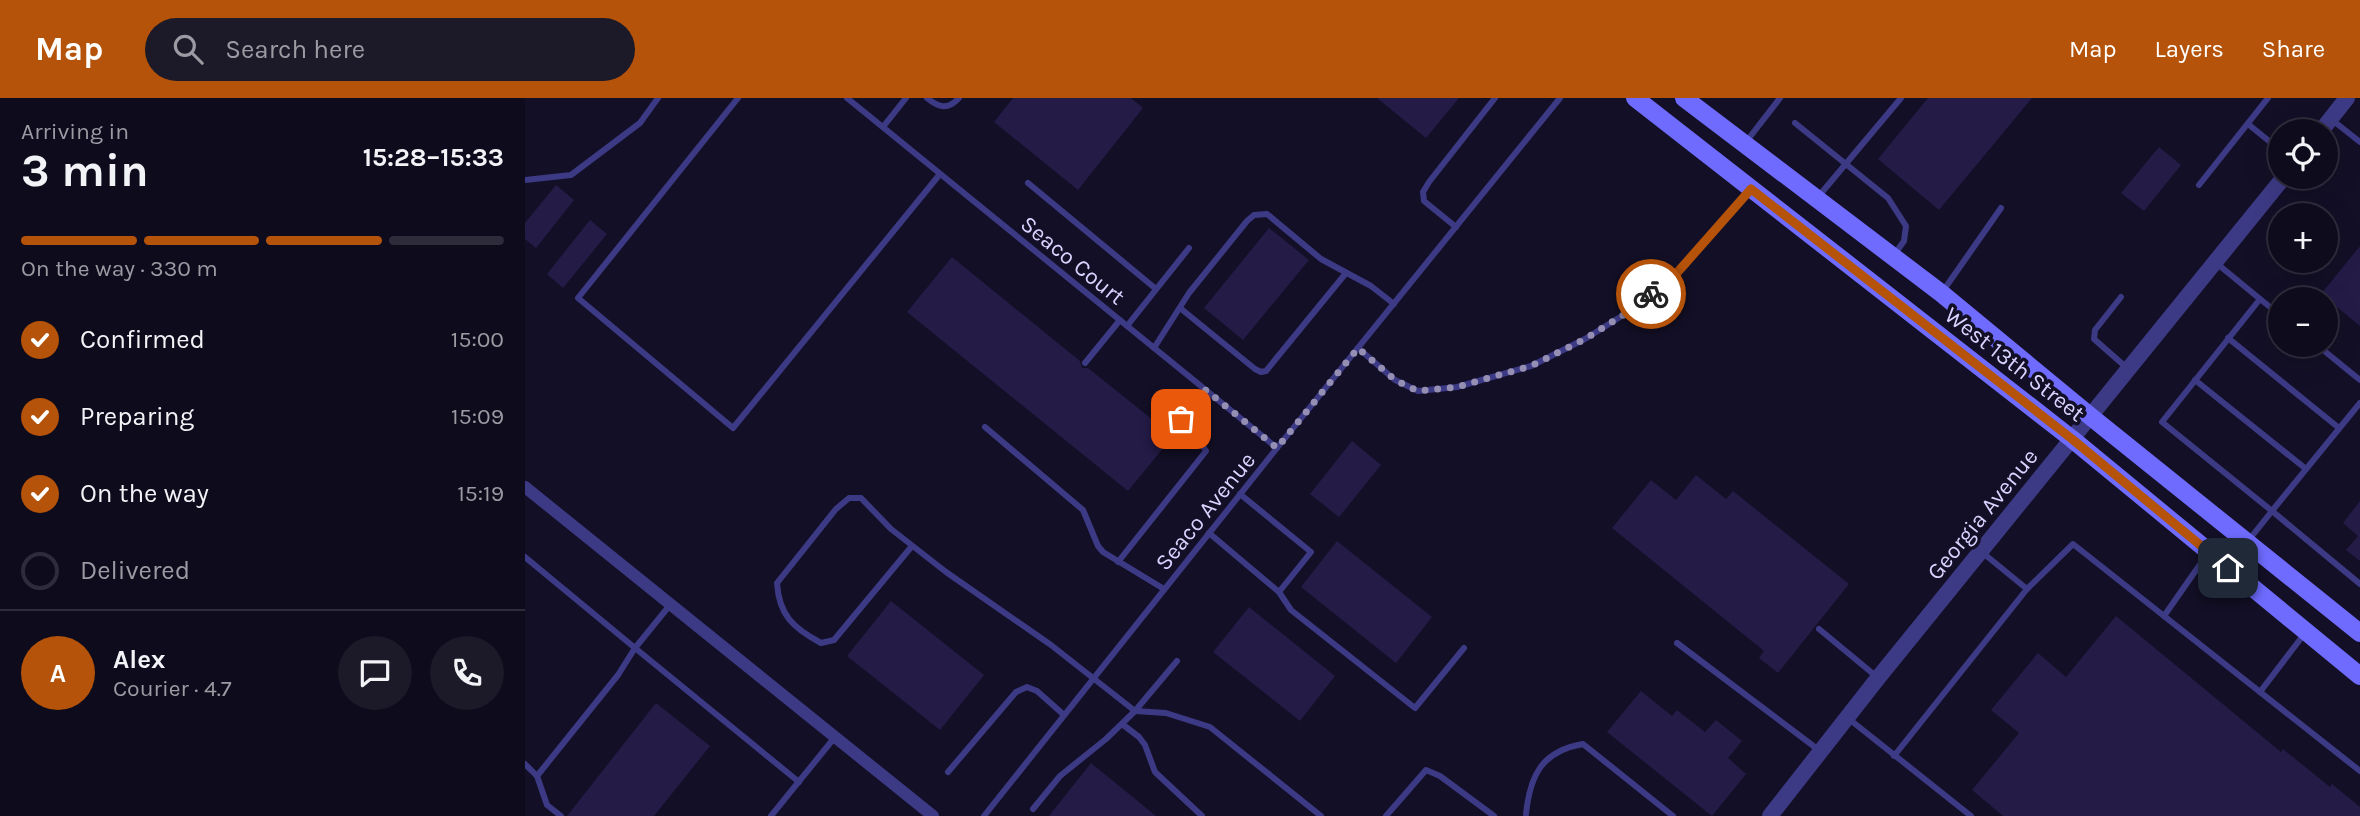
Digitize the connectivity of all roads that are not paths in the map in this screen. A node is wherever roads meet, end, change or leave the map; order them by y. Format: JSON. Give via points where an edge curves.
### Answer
{"nodes":[{"id":1,"x":658,"y":98,"type":"edge"},
{"id":2,"x":738,"y":98,"type":"edge"},
{"id":3,"x":847,"y":98,"type":"edge"},
{"id":4,"x":906,"y":98,"type":"edge"},
{"id":5,"x":927,"y":98,"type":"edge"},
{"id":6,"x":959,"y":98,"type":"edge"},
{"id":7,"x":1495,"y":98,"type":"edge"},
{"id":8,"x":1560,"y":98,"type":"edge"},
{"id":9,"x":1635,"y":98,"type":"edge"},
{"id":10,"x":1684,"y":98,"type":"edge"},
{"id":11,"x":1780,"y":98,"type":"edge"},
{"id":12,"x":1901,"y":98,"type":"edge"},
{"id":13,"x":2268,"y":98,"type":"edge"},
{"id":14,"x":2347,"y":98,"type":"edge"},
{"id":15,"x":2331,"y":119,"type":"edge"},
{"id":16,"x":1795,"y":123,"type":"dead end"},
{"id":17,"x":2248,"y":124,"type":"junction"},
{"id":18,"x":883,"y":127,"type":"junction"},
{"id":19,"x":2338,"y":131,"type":"edge"},
{"id":20,"x":2268,"y":140,"type":"edge"},
{"id":21,"x":2360,"y":142,"type":"edge"},
{"id":22,"x":1745,"y":144,"type":"junction"},
{"id":23,"x":1846,"y":164,"type":"junction"},
{"id":24,"x":940,"y":174,"type":"junction"},
{"id":25,"x":525,"y":180,"type":"edge"},
{"id":26,"x":1028,"y":183,"type":"dead end"},
{"id":27,"x":2199,"y":185,"type":"dead end"},
{"id":28,"x":1751,"y":189,"type":"junction"},
{"id":29,"x":2274,"y":189,"type":"edge"},
{"id":30,"x":1817,"y":198,"type":"junction"},
{"id":31,"x":2001,"y":208,"type":"dead end"},
{"id":32,"x":1456,"y":227,"type":"junction"},
{"id":33,"x":1189,"y":248,"type":"dead end"},
{"id":34,"x":1893,"y":256,"type":"junction"},
{"id":35,"x":2215,"y":262,"type":"junction"},
{"id":36,"x":1346,"y":273,"type":"junction"},
{"id":37,"x":1156,"y":289,"type":"junction"},
{"id":38,"x":1941,"y":293,"type":"junction"},
{"id":39,"x":2121,"y":297,"type":"dead end"},
{"id":40,"x":2260,"y":299,"type":"junction"},
{"id":41,"x":1394,"y":304,"type":"junction"},
{"id":42,"x":2268,"y":305,"type":"edge"},
{"id":43,"x":1179,"y":309,"type":"junction"},
{"id":44,"x":1120,"y":320,"type":"junction"},
{"id":45,"x":1127,"y":326,"type":"junction"},
{"id":46,"x":2228,"y":338,"type":"junction"},
{"id":47,"x":1154,"y":348,"type":"junction"},
{"id":48,"x":1358,"y":348,"type":"junction"},
{"id":49,"x":2332,"y":357,"type":"edge"},
{"id":50,"x":1085,"y":363,"type":"dead end"},
{"id":51,"x":2129,"y":369,"type":"junction"},
{"id":52,"x":2195,"y":380,"type":"junction"},
{"id":53,"x":2360,"y":380,"type":"edge"},
{"id":54,"x":1206,"y":390,"type":"junction"},
{"id":55,"x":2360,"y":403,"type":"edge"},
{"id":56,"x":2090,"y":416,"type":"junction"},
{"id":57,"x":985,"y":427,"type":"dead end"},
{"id":58,"x":2339,"y":428,"type":"junction"},
{"id":59,"x":2072,"y":439,"type":"junction"},
{"id":60,"x":1277,"y":448,"type":"junction"},
{"id":61,"x":2306,"y":469,"type":"junction"},
{"id":62,"x":525,"y":487,"type":"edge"},
{"id":63,"x":1240,"y":494,"type":"junction"},
{"id":64,"x":2272,"y":511,"type":"junction"},
{"id":65,"x":1209,"y":533,"type":"junction"},
{"id":66,"x":2247,"y":542,"type":"junction"},
{"id":67,"x":912,"y":545,"type":"junction"},
{"id":68,"x":2209,"y":551,"type":"junction"},
{"id":69,"x":1982,"y":552,"type":"junction"},
{"id":70,"x":525,"y":557,"type":"edge"},
{"id":71,"x":1118,"y":562,"type":"junction"},
{"id":72,"x":2360,"y":584,"type":"edge"},
{"id":73,"x":1164,"y":589,"type":"junction"},
{"id":74,"x":2027,"y":589,"type":"junction"},
{"id":75,"x":1279,"y":592,"type":"junction"},
{"id":76,"x":670,"y":605,"type":"junction"},
{"id":77,"x":2164,"y":616,"type":"junction"},
{"id":78,"x":2357,"y":625,"type":"edge"},
{"id":79,"x":1819,"y":629,"type":"dead end"},
{"id":80,"x":2306,"y":632,"type":"junction"},
{"id":81,"x":1677,"y":643,"type":"dead end"},
{"id":82,"x":635,"y":648,"type":"junction"},
{"id":83,"x":1464,"y":648,"type":"dead end"},
{"id":84,"x":1177,"y":661,"type":"dead end"},
{"id":85,"x":2360,"y":676,"type":"edge"},
{"id":86,"x":1094,"y":678,"type":"junction"},
{"id":87,"x":1878,"y":678,"type":"junction"},
{"id":88,"x":2260,"y":692,"type":"junction"},
{"id":89,"x":1135,"y":711,"type":"junction"},
{"id":90,"x":1064,"y":715,"type":"junction"},
{"id":91,"x":1848,"y":718,"type":"junction"},
{"id":92,"x":1122,"y":724,"type":"junction"},
{"id":93,"x":835,"y":737,"type":"junction"},
{"id":94,"x":1821,"y":752,"type":"junction"},
{"id":95,"x":1894,"y":756,"type":"junction"},
{"id":96,"x":525,"y":764,"type":"edge"},
{"id":97,"x":2360,"y":771,"type":"edge"},
{"id":98,"x":948,"y":772,"type":"dead end"},
{"id":99,"x":537,"y":775,"type":"junction"},
{"id":100,"x":799,"y":782,"type":"junction"},
{"id":101,"x":1033,"y":809,"type":"dead end"},
{"id":102,"x":1527,"y":815,"type":"edge"},
{"id":103,"x":561,"y":816,"type":"edge"},
{"id":104,"x":771,"y":816,"type":"edge"},
{"id":105,"x":933,"y":816,"type":"edge"},
{"id":106,"x":984,"y":816,"type":"edge"},
{"id":107,"x":1202,"y":816,"type":"edge"},
{"id":108,"x":1321,"y":816,"type":"edge"},
{"id":109,"x":1386,"y":816,"type":"edge"},
{"id":110,"x":1495,"y":816,"type":"edge"},
{"id":111,"x":1673,"y":816,"type":"edge"},
{"id":112,"x":1770,"y":816,"type":"edge"},
{"id":113,"x":1971,"y":816,"type":"edge"}],
"edges":[{"from":1,"to":25,"type":"lane","via":[[640,123],[571,175]]},
{"from":2,"to":24,"type":"lane","via":[[578,298],[733,428]]},
{"from":3,"to":18,"type":"lane","name":"Seaco Court"},
{"from":4,"to":18,"type":"lane"},
{"from":5,"to":6,"type":"lane","via":[[945,107]]},
{"from":7,"to":32,"type":"lane","via":[[1423,192],[1424,201]]},
{"from":8,"to":32,"type":"lane","name":"Seaco Avenue"},
{"from":9,"to":28,"type":"main road","name":"West 13th Street"},
{"from":10,"to":22,"type":"main road","name":"West 13th Street"},
{"from":11,"to":22,"type":"lane"},
{"from":12,"to":23,"type":"lane"},
{"from":13,"to":17,"type":"lane"},
{"from":14,"to":15,"type":"street"},
{"from":16,"to":23,"type":"lane"},
{"from":17,"to":20,"type":"lane"},
{"from":17,"to":27,"type":"lane"},
{"from":18,"to":24,"type":"lane","name":"Seaco Court"},
{"from":19,"to":21,"type":"lane"},
{"from":22,"to":30,"type":"main road","name":"West 13th Street"},
{"from":23,"to":30,"type":"lane"},
{"from":23,"to":34,"type":"lane","via":[[1888,198],[1906,226],[1904,241]]},
{"from":24,"to":44,"type":"lane","name":"Seaco Court"},
{"from":26,"to":37,"type":"lane"},
{"from":28,"to":48,"type":"lane","via":[[1676,274],[1636,307],[1531,366],[1457,387],[1418,391],[1395,380]]},
{"from":28,"to":59,"type":"main road","name":"West 13th Street"},
{"from":29,"to":35,"type":"street","name":"Georgia Avenue"},
{"from":30,"to":34,"type":"main road","name":"West 13th Street"},
{"from":31,"to":38,"type":"lane"},
{"from":32,"to":41,"type":"lane","name":"Seaco Avenue"},
{"from":33,"to":37,"type":"lane"},
{"from":34,"to":38,"type":"main road","name":"West 13th Street"},
{"from":35,"to":40,"type":"lane"},
{"from":35,"to":51,"type":"street","name":"Georgia Avenue"},
{"from":36,"to":41,"type":"lane"},
{"from":36,"to":43,"type":"lane","via":[[1321,259],[1267,214],[1260,214],[1247,221]]},
{"from":36,"to":43,"type":"lane","via":[[1266,371],[1255,369]]},
{"from":37,"to":45,"type":"lane"},
{"from":38,"to":56,"type":"main road","name":"West 13th Street"},
{"from":39,"to":51,"type":"lane","via":[[2095,330],[2094,339]]},
{"from":40,"to":42,"type":"lane"},
{"from":40,"to":46,"type":"lane"},
{"from":41,"to":48,"type":"lane","name":"Seaco Avenue"},
{"from":43,"to":47,"type":"lane"},
{"from":44,"to":45,"type":"lane","name":"Seaco Court"},
{"from":44,"to":50,"type":"lane"},
{"from":45,"to":47,"type":"lane","name":"Seaco Court"},
{"from":46,"to":52,"type":"lane"},
{"from":46,"to":58,"type":"lane"},
{"from":47,"to":54,"type":"lane","name":"Seaco Court"},
{"from":48,"to":60,"type":"lane","name":"Seaco Avenue"},
{"from":49,"to":53,"type":"lane"},
{"from":51,"to":56,"type":"street","name":"Georgia Avenue"},
{"from":52,"to":61,"type":"lane"},
{"from":52,"to":64,"type":"lane","via":[[2162,422]]},
{"from":54,"to":60,"type":"lane","name":"Seaco Court"},
{"from":54,"to":71,"type":"lane","via":[[1181,419],[1206,451]]},
{"from":55,"to":58,"type":"lane"},
{"from":56,"to":59,"type":"street","name":"Georgia Avenue"},
{"from":56,"to":66,"type":"main road","name":"West 13th Street"},
{"from":57,"to":71,"type":"lane","via":[[1083,510],[1098,546]]},
{"from":58,"to":61,"type":"lane"},
{"from":59,"to":68,"type":"main road","name":"West 13th Street"},
{"from":59,"to":69,"type":"street","name":"Georgia Avenue"},
{"from":60,"to":63,"type":"lane","name":"Seaco Avenue"},
{"from":61,"to":64,"type":"lane"},
{"from":62,"to":76,"type":"street"},
{"from":63,"to":65,"type":"lane","name":"Seaco Avenue"},
{"from":63,"to":75,"type":"lane","via":[[1311,552]]},
{"from":64,"to":66,"type":"lane"},
{"from":64,"to":72,"type":"lane"},
{"from":65,"to":73,"type":"lane","name":"Seaco Avenue"},
{"from":65,"to":75,"type":"lane"},
{"from":66,"to":78,"type":"main road","name":"West 13th Street"},
{"from":67,"to":67,"type":"lane","via":[[861,498],[849,498],[777,583],[778,600],[787,619],[821,643],[834,640]]},
{"from":67,"to":86,"type":"lane"},
{"from":68,"to":77,"type":"lane"},
{"from":68,"to":80,"type":"main road","name":"West 13th Street"},
{"from":69,"to":74,"type":"lane"},
{"from":69,"to":87,"type":"street","name":"Georgia Avenue"},
{"from":70,"to":82,"type":"lane"},
{"from":71,"to":73,"type":"lane"},
{"from":73,"to":86,"type":"lane","name":"Seaco Avenue"},
{"from":74,"to":77,"type":"lane","via":[[2073,544]]},
{"from":74,"to":95,"type":"lane"},
{"from":75,"to":83,"type":"lane","via":[[1290,610],[1415,708]]},
{"from":76,"to":82,"type":"lane"},
{"from":76,"to":93,"type":"street"},
{"from":77,"to":88,"type":"lane"},
{"from":79,"to":87,"type":"lane"},
{"from":80,"to":85,"type":"main road","name":"West 13th Street"},
{"from":80,"to":88,"type":"lane"},
{"from":81,"to":94,"type":"lane"},
{"from":82,"to":99,"type":"lane","via":[[618,676]]},
{"from":82,"to":100,"type":"lane"},
{"from":84,"to":89,"type":"lane"},
{"from":86,"to":89,"type":"lane"},
{"from":86,"to":90,"type":"lane","name":"Seaco Avenue"},
{"from":87,"to":91,"type":"street","name":"Georgia Avenue"},
{"from":88,"to":97,"type":"lane"},
{"from":89,"to":92,"type":"lane"},
{"from":89,"to":108,"type":"lane","via":[[1166,713],[1210,727]]},
{"from":90,"to":98,"type":"lane","via":[[1037,691],[1027,687],[1016,692]]},
{"from":90,"to":106,"type":"lane","name":"Seaco Avenue"},
{"from":91,"to":94,"type":"street","name":"Georgia Avenue"},
{"from":91,"to":95,"type":"lane"},
{"from":92,"to":101,"type":"lane","via":[[1060,776]]},
{"from":92,"to":107,"type":"lane","via":[[1139,737],[1155,772]]},
{"from":93,"to":100,"type":"lane"},
{"from":93,"to":105,"type":"street"},
{"from":94,"to":112,"type":"street","name":"Georgia Avenue"},
{"from":95,"to":113,"type":"lane"},
{"from":96,"to":99,"type":"lane"},
{"from":99,"to":103,"type":"lane","via":[[547,805]]},
{"from":100,"to":104,"type":"lane"},
{"from":102,"to":111,"type":"lane","via":[[1529,789],[1542,764],[1564,748],[1583,744]]},
{"from":109,"to":110,"type":"lane","via":[[1426,770]]}]}
